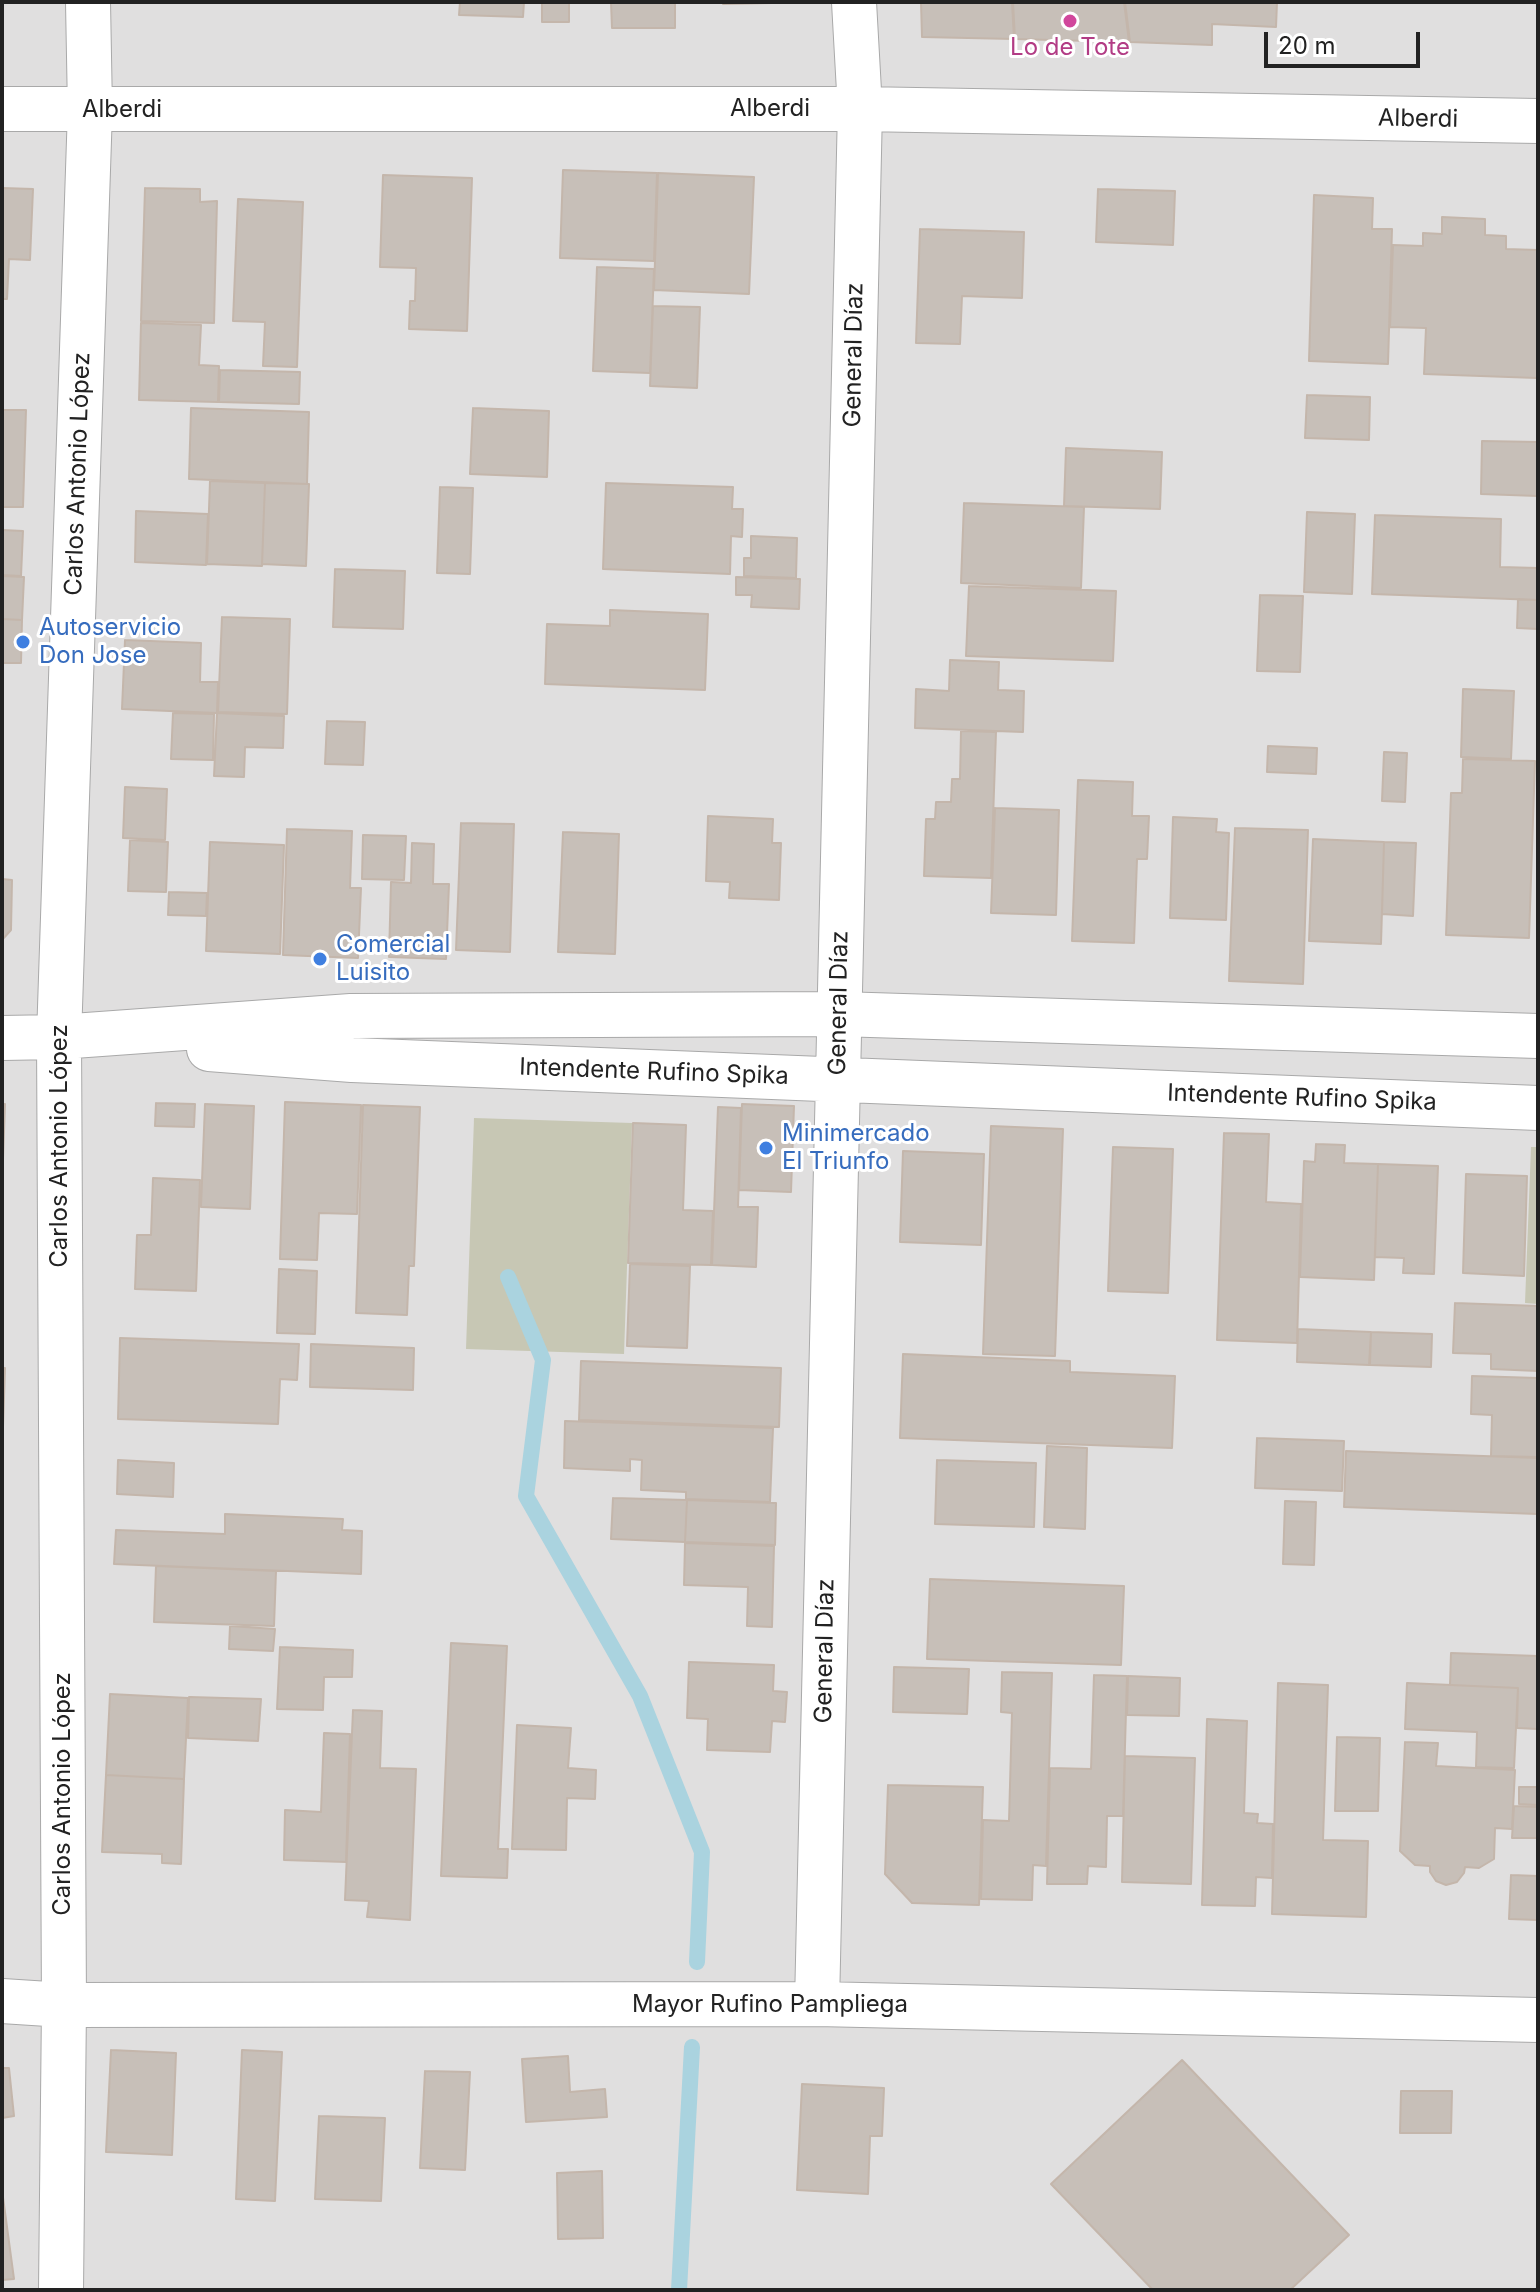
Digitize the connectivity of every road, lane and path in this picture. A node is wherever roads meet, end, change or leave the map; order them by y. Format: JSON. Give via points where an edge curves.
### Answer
{"nodes":[{"id":1,"x":88,"y":2,"type":"edge"},
{"id":2,"x":854,"y":2,"type":"edge"},
{"id":3,"x":2,"y":109,"type":"edge"},
{"id":4,"x":860,"y":109,"type":"junction"},
{"id":5,"x":90,"y":110,"type":"junction"},
{"id":6,"x":1538,"y":121,"type":"edge"},
{"id":7,"x":839,"y":1014,"type":"junction"},
{"id":8,"x":1538,"y":1036,"type":"edge"},
{"id":9,"x":59,"y":1037,"type":"junction"},
{"id":10,"x":2,"y":1038,"type":"edge"},
{"id":11,"x":838,"y":1079,"type":"junction"},
{"id":12,"x":1538,"y":1108,"type":"edge"},
{"id":13,"x":2,"y":2001,"type":"edge"},
{"id":14,"x":817,"y":2004,"type":"junction"},
{"id":15,"x":64,"y":2005,"type":"junction"},
{"id":16,"x":1538,"y":2020,"type":"edge"},
{"id":17,"x":61,"y":2290,"type":"edge"}],
"edges":[{"from":1,"to":5,"type":"street","name":"Carlos Antonio López"},
{"from":2,"to":4,"type":"street","name":"General Díaz"},
{"from":3,"to":5,"type":"street","name":"Alberdi"},
{"from":4,"to":5,"type":"street","name":"Alberdi"},
{"from":4,"to":6,"type":"street","name":"Alberdi"},
{"from":4,"to":7,"type":"street","name":"General Díaz"},
{"from":5,"to":9,"type":"street","name":"Carlos Antonio López"},
{"from":7,"to":8,"type":"street","name":"Intendente Rufino Spika"},
{"from":7,"to":9,"type":"street","name":"Intendente Rufino Spika","via":[[351,1016]]},
{"from":7,"to":11,"type":"street","name":"General Díaz"},
{"from":9,"to":10,"type":"street","name":"Intendente Rufino Spika"},
{"from":9,"to":11,"type":"street","name":"Intendente Rufino Spika","via":[[352,1060]]},
{"from":9,"to":15,"type":"street","name":"Carlos Antonio López"},
{"from":11,"to":12,"type":"street","name":"Intendente Rufino Spika"},
{"from":11,"to":14,"type":"street","name":"General Díaz"},
{"from":13,"to":15,"type":"street","name":"Mayor Rufino Pampliega"},
{"from":14,"to":15,"type":"street","name":"Mayor Rufino Pampliega"},
{"from":14,"to":16,"type":"street","name":"Mayor Rufino Pampliega"},
{"from":15,"to":17,"type":"street","name":"Carlos Antonio López"}]}
